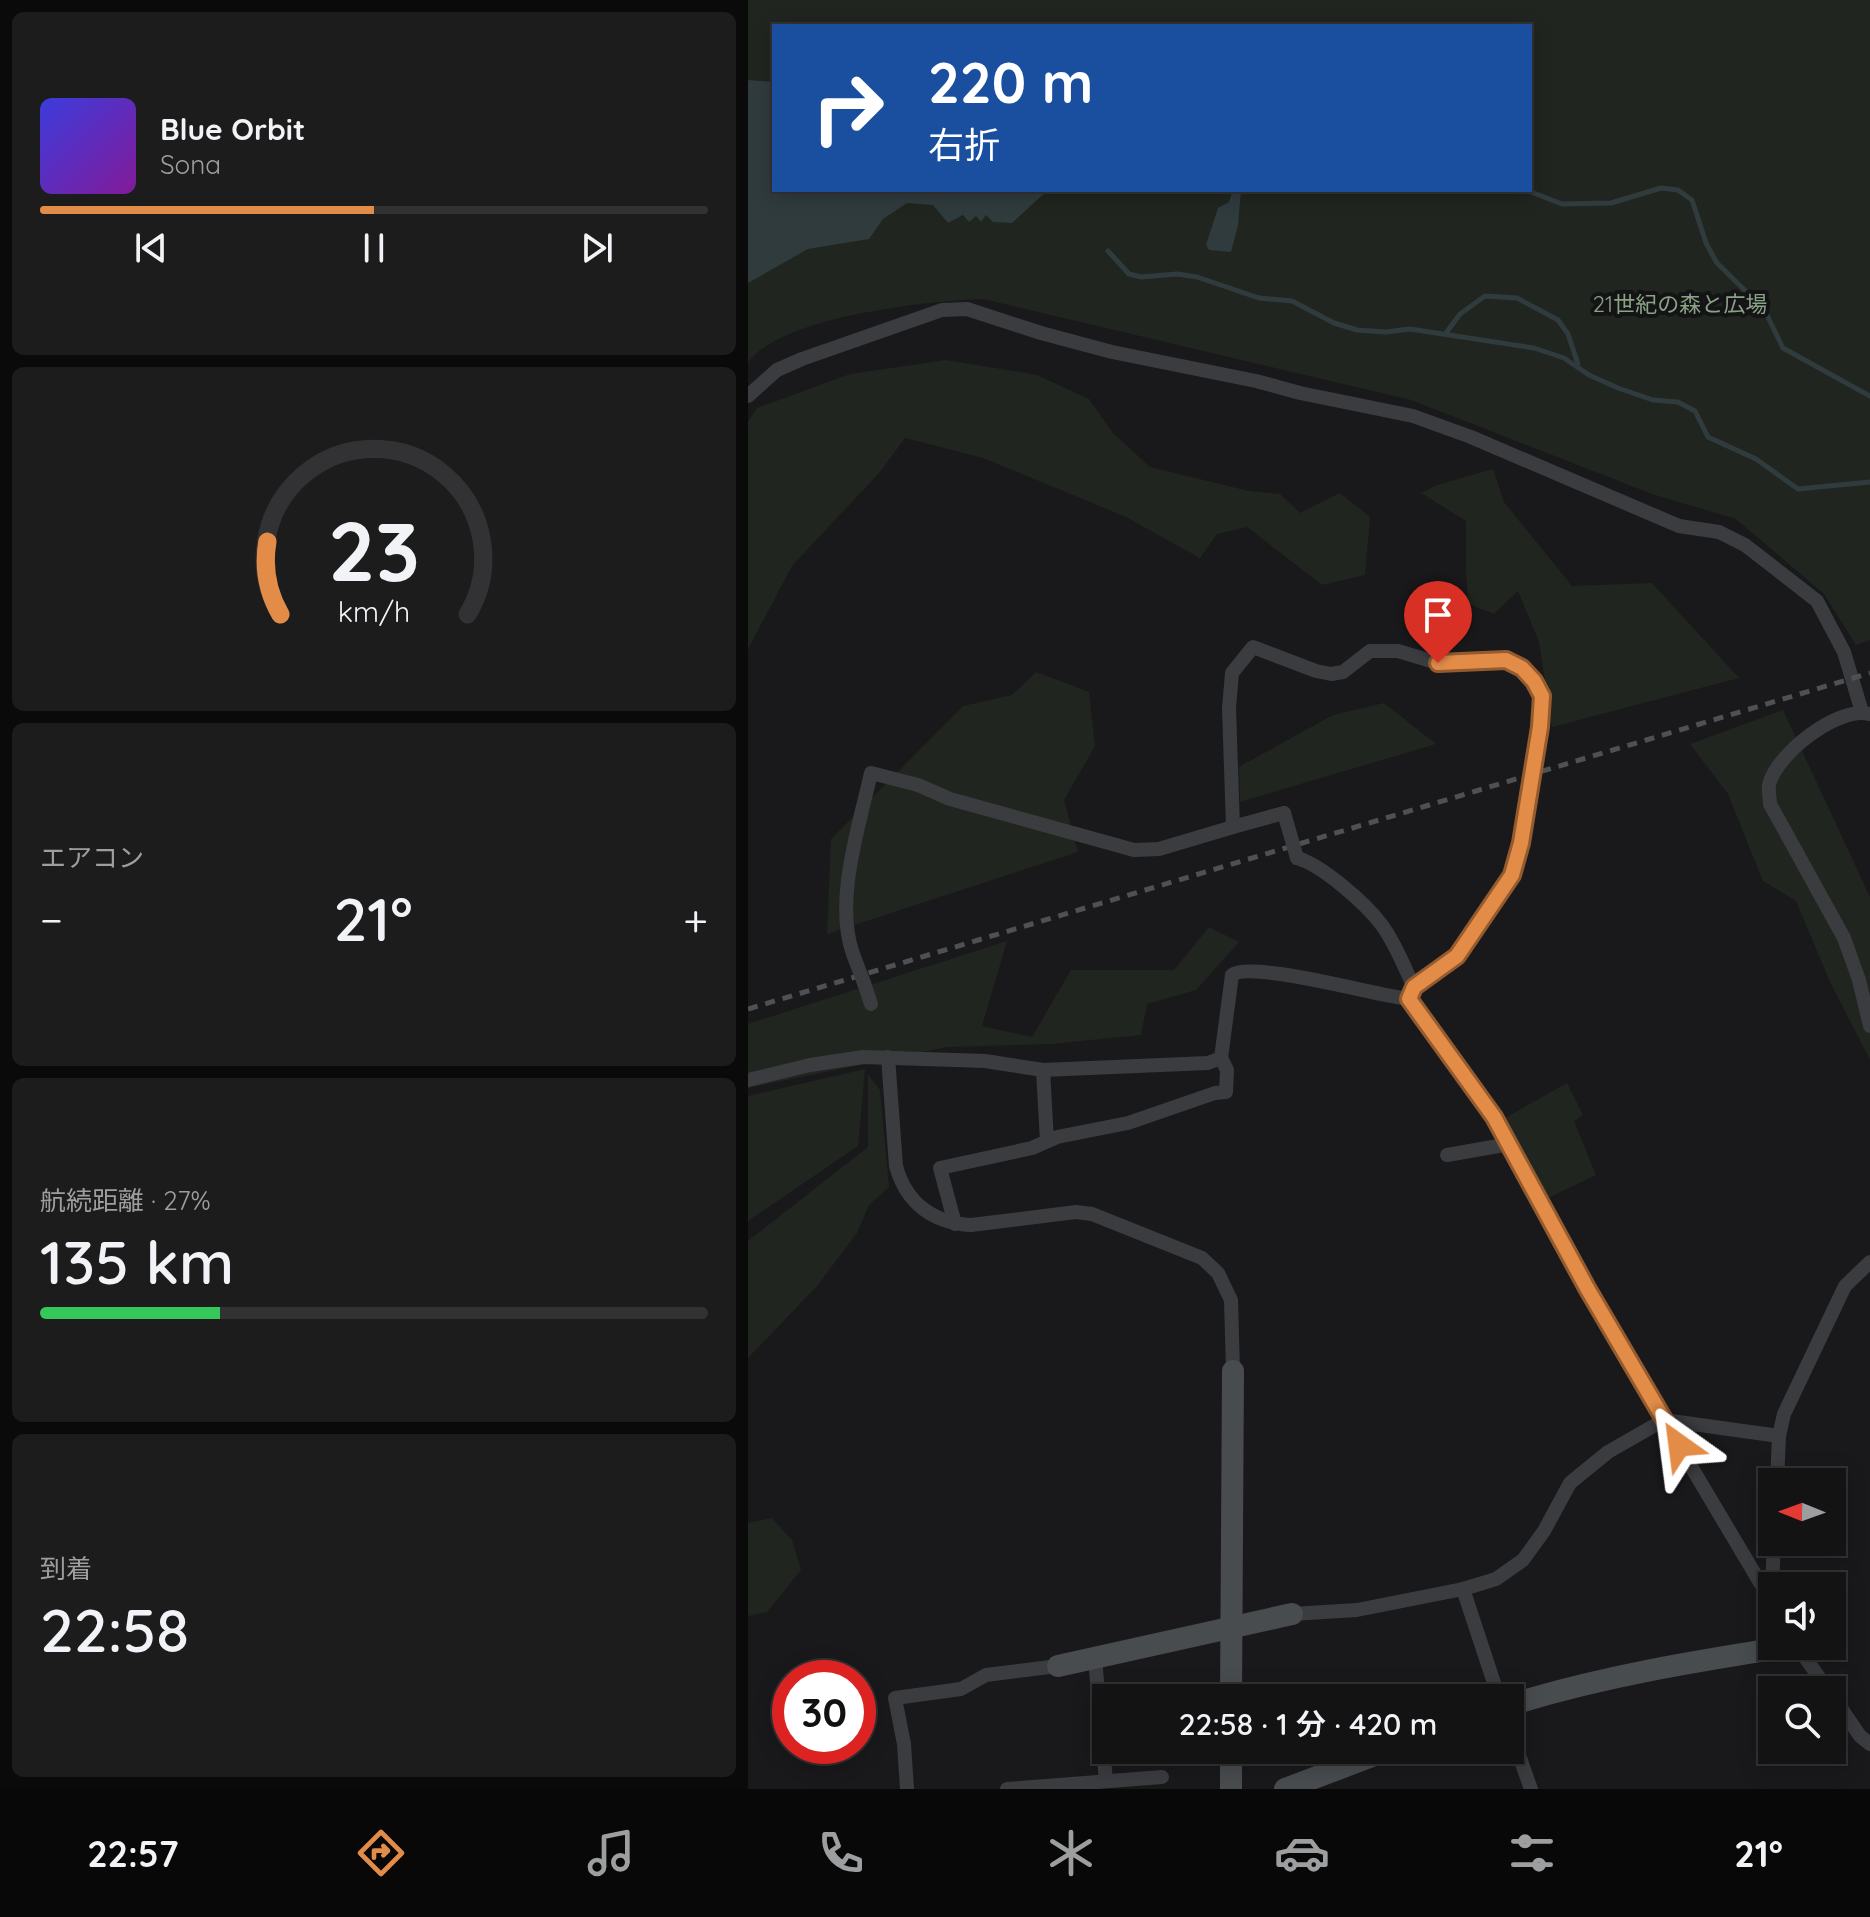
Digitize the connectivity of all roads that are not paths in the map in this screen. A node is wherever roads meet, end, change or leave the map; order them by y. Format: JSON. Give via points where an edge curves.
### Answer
{"nodes":[{"id":1,"x":748,"y":396,"type":"edge"},
{"id":2,"x":1866,"y":713,"type":"edge"},
{"id":3,"x":1233,"y":827,"type":"junction"},
{"id":4,"x":1412,"y":993,"type":"junction"},
{"id":5,"x":871,"y":1004,"type":"dead end"},
{"id":6,"x":1870,"y":1026,"type":"edge"},
{"id":7,"x":888,"y":1057,"type":"junction"},
{"id":8,"x":1221,"y":1058,"type":"junction"},
{"id":9,"x":1043,"y":1070,"type":"junction"},
{"id":10,"x":748,"y":1080,"type":"edge"},
{"id":11,"x":1047,"y":1141,"type":"junction"},
{"id":12,"x":1510,"y":1144,"type":"junction"},
{"id":13,"x":1447,"y":1155,"type":"dead end"},
{"id":14,"x":955,"y":1224,"type":"junction"},
{"id":15,"x":1870,"y":1262,"type":"edge"},
{"id":16,"x":1233,"y":1371,"type":"joint"},
{"id":17,"x":1664,"y":1420,"type":"junction"},
{"id":18,"x":1779,"y":1436,"type":"junction"},
{"id":19,"x":1778,"y":1468,"type":"edge"},
{"id":20,"x":1758,"y":1578,"type":"edge"},
{"id":21,"x":1463,"y":1589,"type":"junction"},
{"id":22,"x":1292,"y":1614,"type":"joint"},
{"id":23,"x":1232,"y":1628,"type":"junction"},
{"id":24,"x":1758,"y":1652,"type":"edge"},
{"id":25,"x":1095,"y":1659,"type":"junction"},
{"id":26,"x":1058,"y":1666,"type":"joint"},
{"id":27,"x":1231,"y":1684,"type":"edge"},
{"id":28,"x":1494,"y":1684,"type":"edge"},
{"id":29,"x":1524,"y":1700,"type":"edge"},
{"id":30,"x":1846,"y":1716,"type":"edge"},
{"id":31,"x":1870,"y":1744,"type":"edge"},
{"id":32,"x":1231,"y":1764,"type":"edge"},
{"id":33,"x":1351,"y":1764,"type":"edge"},
{"id":34,"x":1522,"y":1764,"type":"edge"},
{"id":35,"x":1162,"y":1777,"type":"dead end"},
{"id":36,"x":1106,"y":1781,"type":"junction"},
{"id":37,"x":907,"y":1789,"type":"edge"},
{"id":38,"x":1007,"y":1789,"type":"edge"},
{"id":39,"x":1231,"y":1789,"type":"edge"},
{"id":40,"x":1285,"y":1789,"type":"edge"},
{"id":41,"x":1531,"y":1789,"type":"edge"}],
"edges":[{"from":1,"to":2,"type":"street","via":[[777,370],[802,359],[942,310],[967,309],[1112,352],[1413,416],[1672,523],[1719,532],[1745,545],[1817,601],[1844,652]]},
{"from":2,"to":6,"type":"street","via":[[1851,712],[1809,735],[1783,758],[1768,786],[1770,804],[1844,938]]},
{"from":3,"to":4,"type":"street","bridge":true,"via":[[1284,813],[1297,858],[1330,875],[1382,925]]},
{"from":3,"to":4,"type":"street","bridge":true,"via":[[1232,673],[1253,647],[1331,674],[1343,672],[1370,651],[1398,651],[1438,663],[1506,660],[1522,668],[1542,696],[1531,788],[1512,875],[1457,956]]},
{"from":3,"to":5,"type":"street","bridge":true,"via":[[1159,849],[1134,850],[871,773],[845,933]]},
{"from":4,"to":8,"type":"street","via":[[1387,997],[1308,979],[1237,971],[1232,975]]},
{"from":4,"to":12,"type":"street"},
{"from":7,"to":9,"type":"street","via":[[985,1061]]},
{"from":7,"to":10,"type":"street","via":[[810,1065]]},
{"from":7,"to":14,"type":"street","via":[[900,1180],[925,1211]]},
{"from":8,"to":9,"type":"street","via":[[1208,1063]]},
{"from":8,"to":11,"type":"street","via":[[1227,1070],[1226,1092],[1128,1123]]},
{"from":9,"to":11,"type":"street"},
{"from":11,"to":14,"type":"street","via":[[940,1168]]},
{"from":12,"to":13,"type":"street"},
{"from":12,"to":17,"type":"street"},
{"from":14,"to":16,"type":"street","via":[[1092,1214],[1202,1258],[1218,1273],[1231,1300]]},
{"from":15,"to":18,"type":"street","via":[[1838,1299],[1784,1414]]},
{"from":16,"to":23,"type":"street"},
{"from":17,"to":18,"type":"street"},
{"from":17,"to":20,"type":"street"},
{"from":17,"to":21,"type":"street","via":[[1608,1452],[1570,1483],[1523,1560],[1496,1579]]},
{"from":18,"to":19,"type":"street"},
{"from":21,"to":22,"type":"street","via":[[1357,1610]]},
{"from":21,"to":28,"type":"street"},
{"from":22,"to":23,"type":"street"},
{"from":23,"to":25,"type":"street"},
{"from":23,"to":27,"type":"street"},
{"from":24,"to":29,"type":"street","via":[[1637,1672]]},
{"from":25,"to":26,"type":"street"},
{"from":25,"to":36,"type":"street"},
{"from":26,"to":37,"type":"street","via":[[986,1675],[961,1689],[895,1698]]},
{"from":30,"to":31,"type":"street"},
{"from":32,"to":39,"type":"street"},
{"from":33,"to":40,"type":"street"},
{"from":34,"to":41,"type":"street"},
{"from":35,"to":36,"type":"street"},
{"from":36,"to":38,"type":"street"}]}
